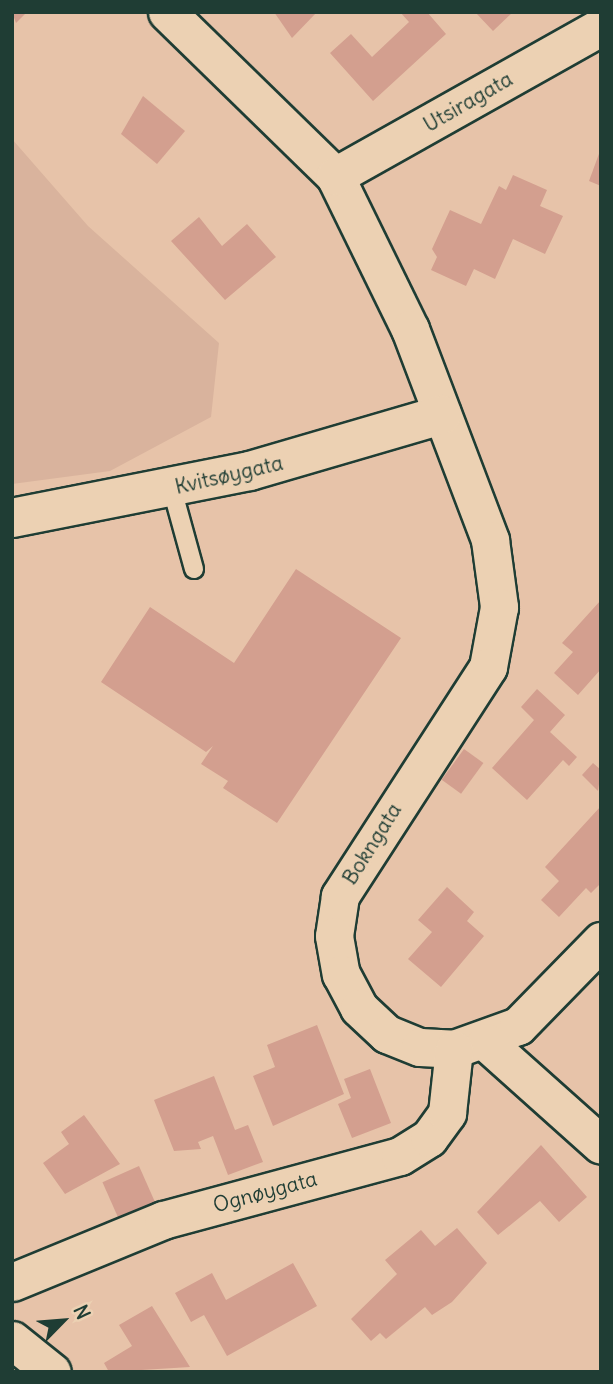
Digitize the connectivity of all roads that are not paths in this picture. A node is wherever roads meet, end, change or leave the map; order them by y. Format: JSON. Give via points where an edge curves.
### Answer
{"nodes":[{"id":1,"x":167,"y":12,"type":"edge"},
{"id":2,"x":601,"y":27,"type":"edge"},
{"id":3,"x":335,"y":176,"type":"junction"},
{"id":4,"x":442,"y":415,"type":"junction"},
{"id":5,"x":172,"y":489,"type":"junction"},
{"id":6,"x":12,"y":518,"type":"edge"},
{"id":7,"x":194,"y":569,"type":"dead end"},
{"id":8,"x":601,"y":941,"type":"edge"},
{"id":9,"x":470,"y":1046,"type":"junction"},
{"id":10,"x":601,"y":1145,"type":"edge"},
{"id":11,"x":12,"y":1282,"type":"edge"},
{"id":12,"x":12,"y":1340,"type":"edge"},
{"id":13,"x":51,"y":1372,"type":"edge"}],
"edges":[{"from":1,"to":3,"type":"street"},
{"from":2,"to":3,"type":"street","name":"Utsiragata"},
{"from":3,"to":4,"type":"street","via":[[410,329]]},
{"from":4,"to":5,"type":"street","name":"Kvitsøygata"},
{"from":4,"to":9,"type":"street","name":"Bokngata","via":[[489,540],[499,607],[488,667],[357,863],[340,896],[334,936],[347,985],[387,1034],[420,1047]]},
{"from":5,"to":6,"type":"street","name":"Kvitsøygata"},
{"from":5,"to":7,"type":"lane"},
{"from":8,"to":9,"type":"street","via":[[518,1026]]},
{"from":9,"to":10,"type":"street"},
{"from":9,"to":11,"type":"street","name":"Ognøygata","via":[[447,1113],[429,1138],[400,1156],[163,1220]]},
{"from":12,"to":13,"type":"street"}]}
